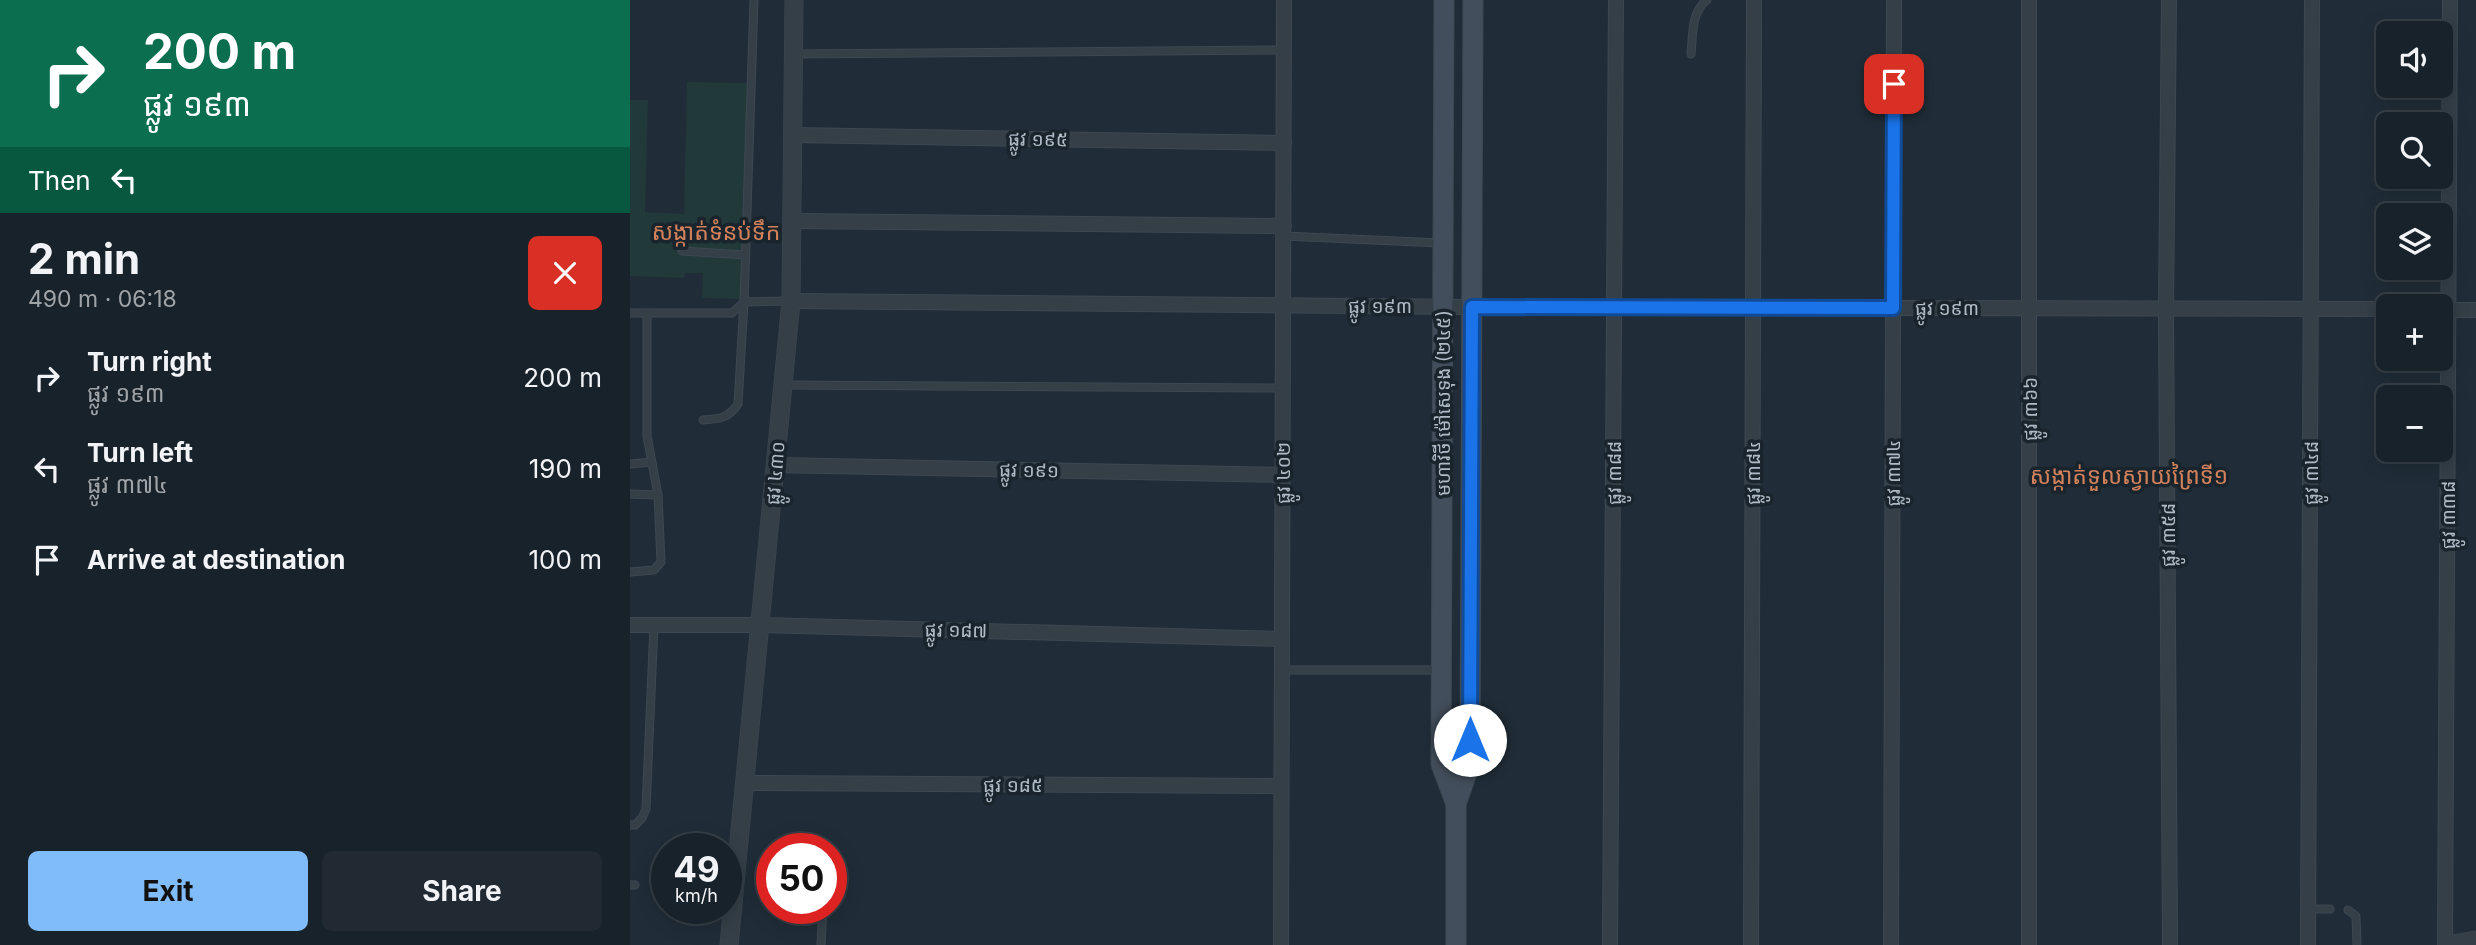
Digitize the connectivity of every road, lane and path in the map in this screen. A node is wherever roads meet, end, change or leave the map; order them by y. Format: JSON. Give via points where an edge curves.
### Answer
{"nodes":[{"id":1,"x":754,"y":0,"type":"edge"},
{"id":2,"x":794,"y":0,"type":"edge"},
{"id":3,"x":1284,"y":0,"type":"edge"},
{"id":4,"x":1444,"y":0,"type":"edge"},
{"id":5,"x":1473,"y":0,"type":"edge"},
{"id":6,"x":1616,"y":0,"type":"edge"},
{"id":7,"x":1707,"y":0,"type":"edge"},
{"id":8,"x":1754,"y":0,"type":"edge"},
{"id":9,"x":1894,"y":0,"type":"edge"},
{"id":10,"x":2029,"y":0,"type":"edge"},
{"id":11,"x":2169,"y":0,"type":"edge"},
{"id":12,"x":2312,"y":0,"type":"edge"},
{"id":13,"x":2450,"y":0,"type":"edge"},
{"id":14,"x":1284,"y":50,"type":"junction"},
{"id":15,"x":794,"y":54,"type":"junction"},
{"id":16,"x":1691,"y":54,"type":"dead end"},
{"id":17,"x":793,"y":135,"type":"junction"},
{"id":18,"x":1284,"y":143,"type":"junction"},
{"id":19,"x":793,"y":221,"type":"junction"},
{"id":20,"x":1284,"y":231,"type":"junction"},
{"id":21,"x":1443,"y":243,"type":"junction"},
{"id":22,"x":682,"y":251,"type":"dead end"},
{"id":23,"x":746,"y":255,"type":"junction"},
{"id":24,"x":2446,"y":294,"type":"edge"},
{"id":25,"x":791,"y":301,"type":"junction"},
{"id":26,"x":744,"y":302,"type":"junction"},
{"id":27,"x":1283,"y":306,"type":"junction"},
{"id":28,"x":1443,"y":306,"type":"junction"},
{"id":29,"x":1472,"y":307,"type":"junction"},
{"id":30,"x":1615,"y":307,"type":"junction"},
{"id":31,"x":1753,"y":307,"type":"junction"},
{"id":32,"x":1893,"y":308,"type":"junction"},
{"id":33,"x":2031,"y":308,"type":"junction"},
{"id":34,"x":2166,"y":309,"type":"junction"},
{"id":35,"x":2312,"y":309,"type":"junction"},
{"id":36,"x":2376,"y":309,"type":"edge"},
{"id":37,"x":2453,"y":310,"type":"edge"},
{"id":38,"x":2476,"y":310,"type":"edge"},
{"id":39,"x":630,"y":313,"type":"edge"},
{"id":40,"x":647,"y":313,"type":"junction"},
{"id":41,"x":2446,"y":371,"type":"edge"},
{"id":42,"x":783,"y":385,"type":"junction"},
{"id":43,"x":1283,"y":388,"type":"junction"},
{"id":44,"x":703,"y":420,"type":"dead end"},
{"id":45,"x":652,"y":462,"type":"junction"},
{"id":46,"x":630,"y":464,"type":"edge"},
{"id":47,"x":775,"y":465,"type":"junction"},
{"id":48,"x":1282,"y":475,"type":"junction"},
{"id":49,"x":630,"y":494,"type":"edge"},
{"id":50,"x":659,"y":495,"type":"junction"},
{"id":51,"x":630,"y":572,"type":"edge"},
{"id":52,"x":630,"y":625,"type":"edge"},
{"id":53,"x":654,"y":625,"type":"junction"},
{"id":54,"x":760,"y":625,"type":"junction"},
{"id":55,"x":1282,"y":639,"type":"junction"},
{"id":56,"x":1282,"y":670,"type":"junction"},
{"id":57,"x":1442,"y":670,"type":"junction"},
{"id":58,"x":744,"y":783,"type":"junction"},
{"id":59,"x":1281,"y":786,"type":"junction"},
{"id":60,"x":1456,"y":804,"type":"junction"},
{"id":61,"x":630,"y":825,"type":"edge"},
{"id":62,"x":2308,"y":909,"type":"junction"},
{"id":63,"x":2330,"y":909,"type":"dead end"},
{"id":64,"x":2348,"y":911,"type":"dead end"},
{"id":65,"x":822,"y":924,"type":"edge"},
{"id":66,"x":2476,"y":940,"type":"edge"},
{"id":67,"x":729,"y":945,"type":"edge"},
{"id":68,"x":821,"y":945,"type":"edge"},
{"id":69,"x":1281,"y":945,"type":"edge"},
{"id":70,"x":1456,"y":945,"type":"edge"},
{"id":71,"x":1610,"y":945,"type":"edge"},
{"id":72,"x":1751,"y":945,"type":"edge"},
{"id":73,"x":1891,"y":945,"type":"edge"},
{"id":74,"x":2029,"y":945,"type":"edge"},
{"id":75,"x":2170,"y":945,"type":"edge"},
{"id":76,"x":2308,"y":945,"type":"edge"},
{"id":77,"x":2357,"y":945,"type":"edge"},
{"id":78,"x":2446,"y":945,"type":"edge"}],
"edges":[{"from":1,"to":23,"type":"lane"},
{"from":2,"to":15,"type":"street","name":"ផ្លូវ ៤៣០"},
{"from":3,"to":14,"type":"street","name":"ផ្លូវ ៤០២"},
{"from":4,"to":21,"type":"main road","name":"មហាវិថី ម៉ៅសេទុង (២៤៥)"},
{"from":5,"to":29,"type":"main road","name":"មហាវិថី ម៉ៅសេទុង (២៤៥)"},
{"from":6,"to":30,"type":"street","name":"ផ្លូវ ៣៨៨"},
{"from":7,"to":16,"type":"lane","via":[[1695,15]]},
{"from":8,"to":31,"type":"street","name":"ផ្លូវ ៣៨៤"},
{"from":9,"to":32,"type":"street","name":"ផ្លូវ ៣៧៤"},
{"from":10,"to":33,"type":"street","name":"ផ្លូវ ៣៦៦"},
{"from":11,"to":34,"type":"street","name":"ផ្លូវ ៣៥៨"},
{"from":12,"to":35,"type":"street","name":"ផ្លូវ ៣៤៨"},
{"from":13,"to":24,"type":"street","name":"ផ្លូវ ៣៣៨"},
{"from":14,"to":15,"type":"lane"},
{"from":14,"to":18,"type":"street","name":"ផ្លូវ ៤០២"},
{"from":15,"to":17,"type":"street","name":"ផ្លូវ ៤៣០"},
{"from":17,"to":18,"type":"street","name":"ផ្លូវ ១៩៥"},
{"from":17,"to":19,"type":"street","name":"ផ្លូវ ៤៣០"},
{"from":18,"to":20,"type":"street","name":"ផ្លូវ ៤០២"},
{"from":19,"to":20,"type":"street"},
{"from":19,"to":25,"type":"street","name":"ផ្លូវ ៤៣០"},
{"from":20,"to":21,"type":"lane"},
{"from":20,"to":27,"type":"street","name":"ផ្លូវ ៤០២"},
{"from":21,"to":28,"type":"main road","name":"មហាវិថី ម៉ៅសេទុង (២៤៥)"},
{"from":22,"to":23,"type":"lane"},
{"from":23,"to":26,"type":"lane"},
{"from":25,"to":26,"type":"lane"},
{"from":25,"to":27,"type":"street","name":"ផ្លូវ ១៩៣"},
{"from":25,"to":42,"type":"street","name":"ផ្លូវ ៤៣០"},
{"from":26,"to":40,"type":"lane","via":[[732,313]]},
{"from":26,"to":44,"type":"lane","via":[[738,404],[722,418]]},
{"from":27,"to":28,"type":"street","name":"ផ្លូវ ១៩៣"},
{"from":27,"to":43,"type":"street","name":"ផ្លូវ ៤០២"},
{"from":28,"to":29,"type":"street","name":"ផ្លូវ ១៩៣"},
{"from":28,"to":57,"type":"main road","name":"មហាវិថី ម៉ៅសេទុង (២៤៥)"},
{"from":29,"to":30,"type":"street","name":"ផ្លូវ ១៩៣"},
{"from":29,"to":60,"type":"main road","name":"មហាវិថី ម៉ៅសេទុង (២៤៥)","via":[[1470,764]]},
{"from":30,"to":31,"type":"street","name":"ផ្លូវ ១៩៣"},
{"from":30,"to":71,"type":"street","name":"ផ្លូវ ៣៨៨"},
{"from":31,"to":32,"type":"street","name":"ផ្លូវ ១៩៣"},
{"from":31,"to":72,"type":"street","name":"ផ្លូវ ៣៨៤"},
{"from":32,"to":33,"type":"street","name":"ផ្លូវ ១៩៣"},
{"from":32,"to":73,"type":"street","name":"ផ្លូវ ៣៧៤"},
{"from":33,"to":34,"type":"street","name":"ផ្លូវ ១៩៣"},
{"from":33,"to":74,"type":"street","name":"ផ្លូវ ៣៦៦"},
{"from":34,"to":35,"type":"street","name":"ផ្លូវ ១៩៣"},
{"from":34,"to":75,"type":"street","name":"ផ្លូវ ៣៥៨"},
{"from":35,"to":36,"type":"street","name":"ផ្លូវ ១៩៣"},
{"from":35,"to":62,"type":"street","name":"ផ្លូវ ៣៤៨"},
{"from":37,"to":38,"type":"street"},
{"from":39,"to":40,"type":"lane"},
{"from":40,"to":45,"type":"lane","via":[[647,436]]},
{"from":41,"to":78,"type":"street","name":"ផ្លូវ ៣៣៨"},
{"from":42,"to":43,"type":"lane"},
{"from":42,"to":47,"type":"street","name":"ផ្លូវ ៤៣០"},
{"from":43,"to":48,"type":"street","name":"ផ្លូវ ៤០២"},
{"from":45,"to":46,"type":"lane"},
{"from":45,"to":50,"type":"lane"},
{"from":47,"to":48,"type":"street","name":"ផ្លូវ ១៩១"},
{"from":47,"to":54,"type":"street","name":"ផ្លូវ ៤៣០"},
{"from":48,"to":55,"type":"street","name":"ផ្លូវ ៤០២"},
{"from":49,"to":50,"type":"lane"},
{"from":50,"to":51,"type":"lane","via":[[661,562],[654,570]]},
{"from":52,"to":53,"type":"street","name":"ផ្លូវ ១៨៧"},
{"from":53,"to":54,"type":"street","name":"ផ្លូវ ១៨៧"},
{"from":53,"to":61,"type":"lane","via":[[646,809],[642,818]]},
{"from":54,"to":55,"type":"street","name":"ផ្លូវ ១៨៧"},
{"from":54,"to":58,"type":"street","name":"ផ្លូវ ៤៣០"},
{"from":55,"to":56,"type":"street","name":"ផ្លូវ ៤០២"},
{"from":56,"to":57,"type":"lane"},
{"from":56,"to":59,"type":"street","name":"ផ្លូវ ៤០២"},
{"from":57,"to":60,"type":"main road","name":"មហាវិថី ម៉ៅសេទុង (២៤៥)","via":[[1441,764]]},
{"from":58,"to":59,"type":"street","name":"ផ្លូវ ១៨៥"},
{"from":58,"to":67,"type":"street","name":"ផ្លូវ ៤៣០"},
{"from":59,"to":69,"type":"street","name":"ផ្លូវ ៤០២"},
{"from":60,"to":70,"type":"main road","name":"មហាវិថី ម៉ៅសេទុង (២៤៥)"},
{"from":62,"to":63,"type":"lane"},
{"from":62,"to":76,"type":"street","name":"ផ្លូវ ៣៤៨"},
{"from":64,"to":77,"type":"lane","via":[[2356,915]]},
{"from":65,"to":68,"type":"lane"},
{"from":66,"to":78,"type":"street"}]}
